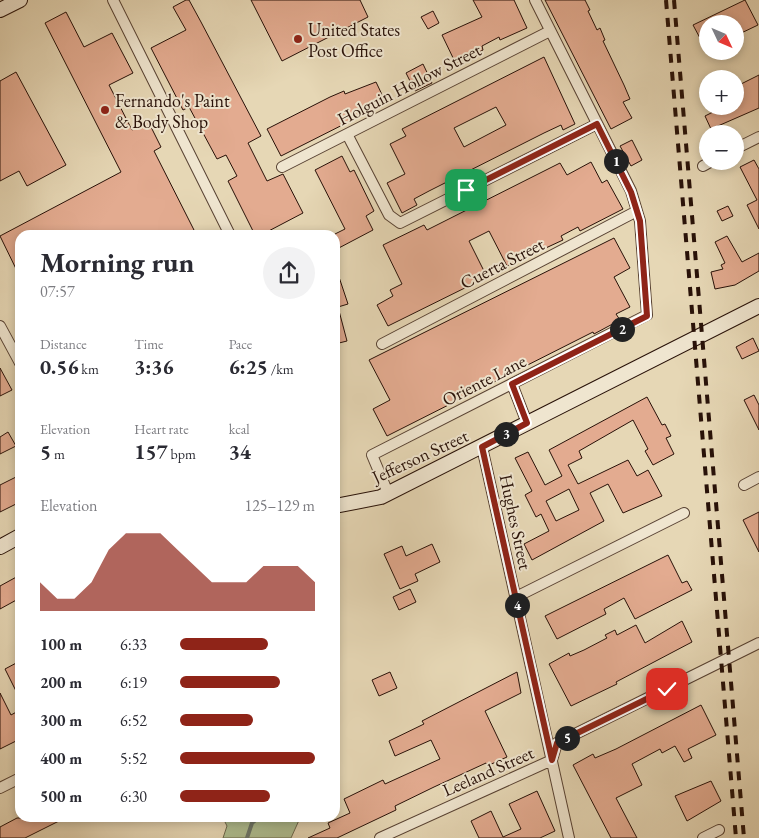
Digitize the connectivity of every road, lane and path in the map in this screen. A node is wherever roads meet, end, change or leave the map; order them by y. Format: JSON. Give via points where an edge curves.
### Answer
{"nodes":[{"id":1,"x":20,"y":0,"type":"edge"},
{"id":2,"x":113,"y":0,"type":"edge"},
{"id":3,"x":534,"y":0,"type":"edge"},
{"id":4,"x":0,"y":10,"type":"edge"},
{"id":5,"x":550,"y":31,"type":"junction"},
{"id":6,"x":597,"y":124,"type":"junction"},
{"id":7,"x":347,"y":134,"type":"junction"},
{"id":8,"x":759,"y":137,"type":"edge"},
{"id":9,"x":744,"y":145,"type":"edge"},
{"id":10,"x":282,"y":167,"type":"dead end"},
{"id":11,"x":637,"y":211,"type":"junction"},
{"id":12,"x":228,"y":230,"type":"edge"},
{"id":13,"x":759,"y":306,"type":"edge"},
{"id":14,"x":0,"y":326,"type":"edge"},
{"id":15,"x":382,"y":344,"type":"dead end"},
{"id":16,"x":15,"y":354,"type":"edge"},
{"id":17,"x":512,"y":384,"type":"junction"},
{"id":18,"x":527,"y":423,"type":"junction"},
{"id":19,"x":482,"y":447,"type":"junction"},
{"id":20,"x":759,"y":477,"type":"edge"},
{"id":21,"x":744,"y":485,"type":"dead end"},
{"id":22,"x":388,"y":494,"type":"junction"},
{"id":23,"x":340,"y":505,"type":"edge"},
{"id":24,"x":684,"y":513,"type":"dead end"},
{"id":25,"x":15,"y":539,"type":"edge"},
{"id":26,"x":0,"y":547,"type":"edge"},
{"id":27,"x":516,"y":597,"type":"junction"},
{"id":28,"x":759,"y":643,"type":"edge"},
{"id":29,"x":552,"y":760,"type":"junction"},
{"id":30,"x":15,"y":780,"type":"edge"},
{"id":31,"x":0,"y":788,"type":"edge"},
{"id":32,"x":719,"y":830,"type":"dead end"},
{"id":33,"x":380,"y":838,"type":"edge"},
{"id":34,"x":569,"y":838,"type":"edge"},
{"id":35,"x":703,"y":838,"type":"edge"}],
"edges":[{"from":1,"to":4,"type":"street"},
{"from":2,"to":12,"type":"street"},
{"from":3,"to":5,"type":"street"},
{"from":5,"to":6,"type":"street"},
{"from":5,"to":7,"type":"street","name":"Holguin Hollow Street"},
{"from":6,"to":7,"type":"street","via":[[400,223],[388,215]]},
{"from":6,"to":11,"type":"street"},
{"from":7,"to":10,"type":"street","name":"Holguin Hollow Street"},
{"from":8,"to":9,"type":"street"},
{"from":11,"to":15,"type":"street","name":"Cuerta Street"},
{"from":11,"to":17,"type":"street","name":"Oriente Lane","via":[[647,316]]},
{"from":13,"to":18,"type":"street","name":"Jefferson Street"},
{"from":14,"to":16,"type":"street"},
{"from":17,"to":18,"type":"street"},
{"from":17,"to":22,"type":"street","name":"Oriente Lane","via":[[372,455]]},
{"from":18,"to":19,"type":"street","name":"Jefferson Street"},
{"from":19,"to":22,"type":"street","name":"Jefferson Street"},
{"from":19,"to":27,"type":"street","name":"Hughes Street"},
{"from":20,"to":21,"type":"street"},
{"from":22,"to":23,"type":"street","name":"Jefferson Street"},
{"from":24,"to":27,"type":"street"},
{"from":25,"to":26,"type":"street"},
{"from":27,"to":29,"type":"street","name":"Hughes Street"},
{"from":28,"to":29,"type":"street","name":"Leeland Street","via":[[557,743]]},
{"from":29,"to":33,"type":"street","name":"Leeland Street"},
{"from":29,"to":34,"type":"street","name":"Hughes Street"},
{"from":30,"to":31,"type":"street"},
{"from":32,"to":35,"type":"street"}]}
